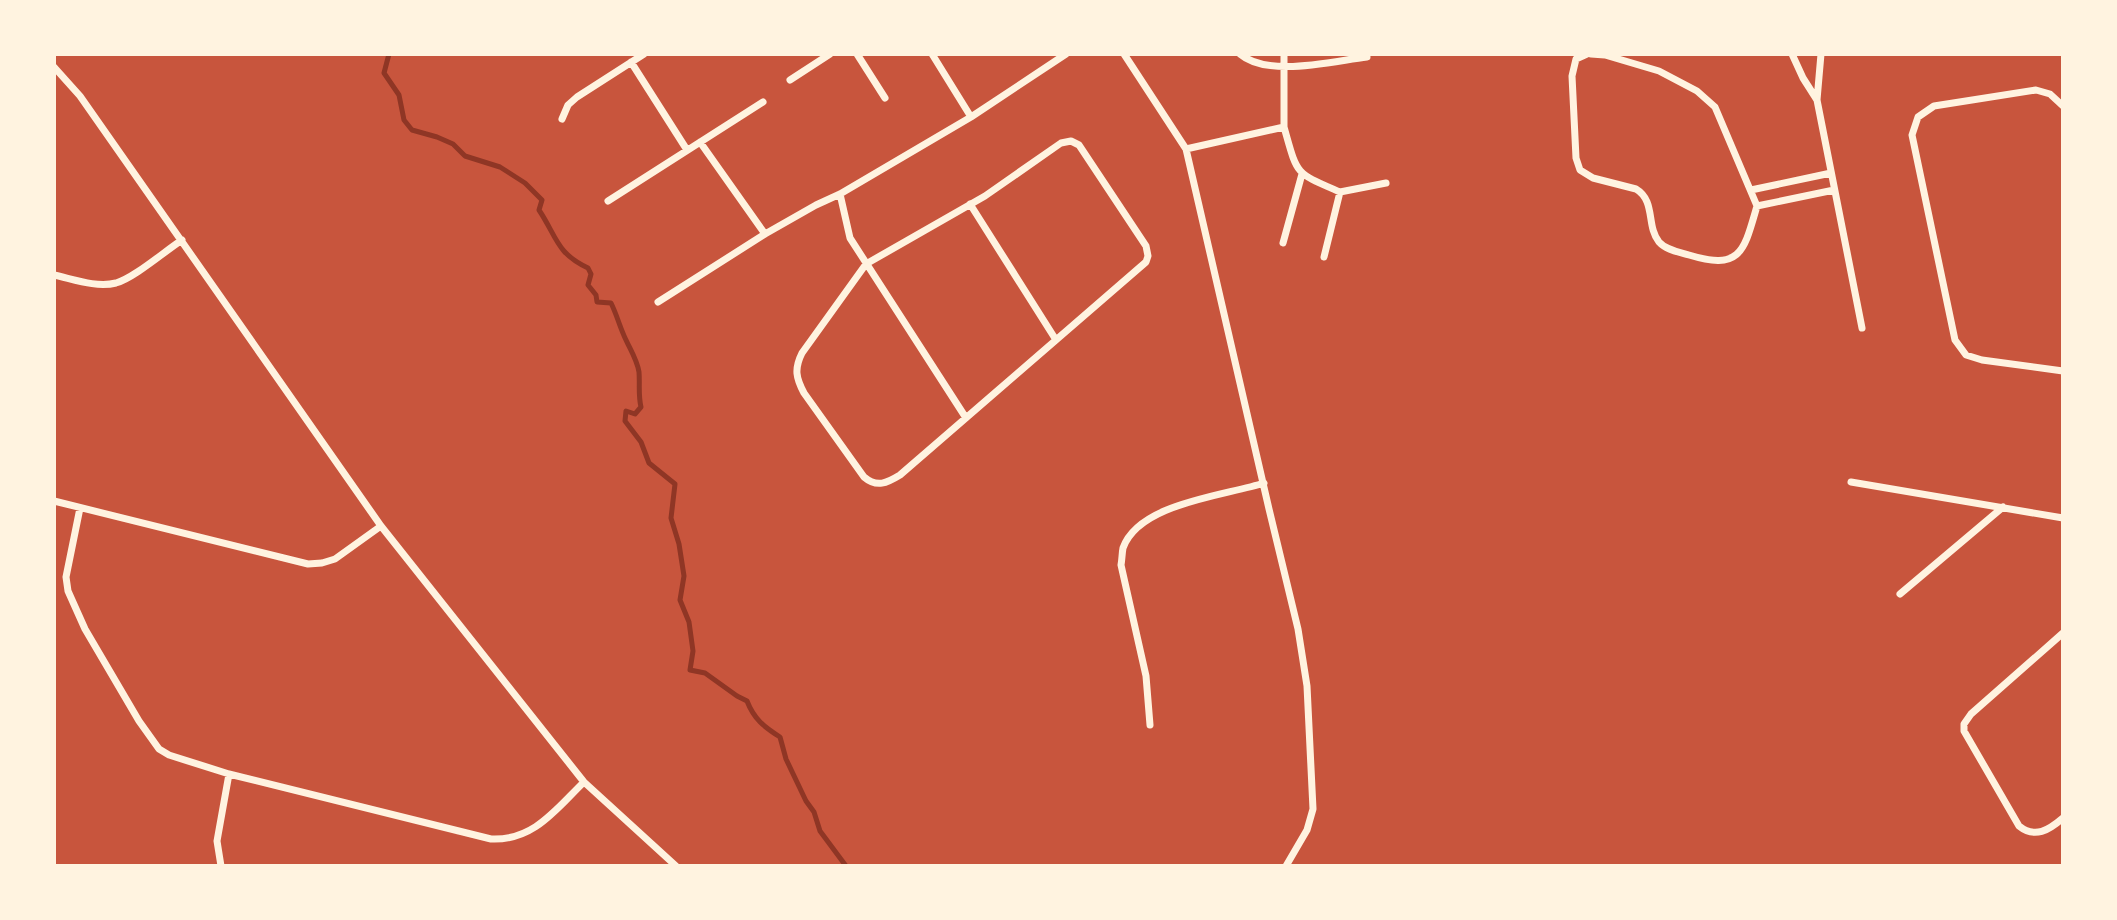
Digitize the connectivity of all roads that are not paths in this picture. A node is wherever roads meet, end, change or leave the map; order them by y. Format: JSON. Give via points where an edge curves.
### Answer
{"nodes":[{"id":1,"x":644,"y":54,"type":"edge"},
{"id":2,"x":830,"y":54,"type":"edge"},
{"id":3,"x":857,"y":54,"type":"edge"},
{"id":4,"x":932,"y":54,"type":"edge"},
{"id":5,"x":1066,"y":54,"type":"edge"},
{"id":6,"x":1124,"y":54,"type":"edge"},
{"id":7,"x":1240,"y":54,"type":"edge"},
{"id":8,"x":1284,"y":54,"type":"edge"},
{"id":9,"x":1589,"y":54,"type":"edge"},
{"id":10,"x":1792,"y":54,"type":"edge"},
{"id":11,"x":1821,"y":54,"type":"edge"},
{"id":12,"x":1367,"y":57,"type":"dead end"},
{"id":13,"x":631,"y":62,"type":"junction"},
{"id":14,"x":54,"y":66,"type":"edge"},
{"id":15,"x":1285,"y":67,"type":"junction"},
{"id":16,"x":790,"y":80,"type":"dead end"},
{"id":17,"x":885,"y":98,"type":"dead end"},
{"id":18,"x":1817,"y":100,"type":"junction"},
{"id":19,"x":763,"y":102,"type":"dead end"},
{"id":20,"x":2063,"y":106,"type":"edge"},
{"id":21,"x":971,"y":117,"type":"junction"},
{"id":22,"x":562,"y":119,"type":"dead end"},
{"id":23,"x":1284,"y":127,"type":"junction"},
{"id":24,"x":700,"y":142,"type":"junction"},
{"id":25,"x":1186,"y":149,"type":"junction"},
{"id":26,"x":687,"y":150,"type":"junction"},
{"id":27,"x":1831,"y":173,"type":"junction"},
{"id":28,"x":1302,"y":174,"type":"junction"},
{"id":29,"x":1386,"y":183,"type":"dead end"},
{"id":30,"x":1751,"y":190,"type":"junction"},
{"id":31,"x":1834,"y":190,"type":"junction"},
{"id":32,"x":1340,"y":192,"type":"junction"},
{"id":33,"x":840,"y":194,"type":"junction"},
{"id":34,"x":608,"y":201,"type":"dead end"},
{"id":35,"x":970,"y":204,"type":"junction"},
{"id":36,"x":1757,"y":206,"type":"junction"},
{"id":37,"x":765,"y":234,"type":"junction"},
{"id":38,"x":182,"y":240,"type":"junction"},
{"id":39,"x":1283,"y":243,"type":"dead end"},
{"id":40,"x":1324,"y":257,"type":"dead end"},
{"id":41,"x":866,"y":264,"type":"junction"},
{"id":42,"x":54,"y":275,"type":"edge"},
{"id":43,"x":658,"y":302,"type":"dead end"},
{"id":44,"x":1862,"y":328,"type":"dead end"},
{"id":45,"x":1056,"y":340,"type":"junction"},
{"id":46,"x":2063,"y":371,"type":"edge"},
{"id":47,"x":966,"y":418,"type":"junction"},
{"id":48,"x":1851,"y":482,"type":"dead end"},
{"id":49,"x":1264,"y":484,"type":"junction"},
{"id":50,"x":54,"y":501,"type":"edge"},
{"id":51,"x":2003,"y":507,"type":"junction"},
{"id":52,"x":80,"y":508,"type":"junction"},
{"id":53,"x":2063,"y":518,"type":"edge"},
{"id":54,"x":381,"y":526,"type":"junction"},
{"id":55,"x":1900,"y":594,"type":"dead end"},
{"id":56,"x":2063,"y":633,"type":"edge"},
{"id":57,"x":1150,"y":725,"type":"dead end"},
{"id":58,"x":229,"y":774,"type":"junction"},
{"id":59,"x":584,"y":782,"type":"junction"},
{"id":60,"x":2063,"y":818,"type":"edge"},
{"id":61,"x":221,"y":866,"type":"edge"},
{"id":62,"x":676,"y":866,"type":"edge"},
{"id":63,"x":1286,"y":866,"type":"edge"}],
"edges":[{"from":1,"to":13,"type":"street"},
{"from":2,"to":16,"type":"street"},
{"from":3,"to":17,"type":"street"},
{"from":4,"to":21,"type":"street"},
{"from":5,"to":21,"type":"street"},
{"from":6,"to":25,"type":"street"},
{"from":7,"to":15,"type":"street"},
{"from":8,"to":15,"type":"street"},
{"from":9,"to":30,"type":"street","via":[[1659,71],[1697,91],[1714,107]]},
{"from":9,"to":36,"type":"street","via":[[1576,59],[1572,76],[1580,170],[1642,193],[1662,246],[1709,261],[1726,261],[1737,255],[1746,241]]},
{"from":10,"to":18,"type":"street"},
{"from":11,"to":18,"type":"street"},
{"from":12,"to":15,"type":"street"},
{"from":13,"to":22,"type":"street","via":[[576,97]]},
{"from":13,"to":26,"type":"street"},
{"from":14,"to":38,"type":"street"},
{"from":15,"to":23,"type":"street"},
{"from":18,"to":27,"type":"street"},
{"from":19,"to":24,"type":"street"},
{"from":20,"to":46,"type":"street","via":[[2050,94],[2036,90],[1934,106],[1918,117],[1912,135],[1955,340],[1966,355],[1982,360]]},
{"from":21,"to":33,"type":"street"},
{"from":23,"to":25,"type":"street"},
{"from":23,"to":28,"type":"street"},
{"from":24,"to":26,"type":"street"},
{"from":24,"to":37,"type":"street"},
{"from":25,"to":49,"type":"street"},
{"from":26,"to":34,"type":"street"},
{"from":27,"to":30,"type":"street"},
{"from":27,"to":31,"type":"street"},
{"from":28,"to":32,"type":"street"},
{"from":28,"to":39,"type":"street"},
{"from":29,"to":32,"type":"street"},
{"from":30,"to":36,"type":"street"},
{"from":31,"to":36,"type":"street"},
{"from":31,"to":44,"type":"street"},
{"from":32,"to":40,"type":"street"},
{"from":33,"to":37,"type":"street"},
{"from":33,"to":41,"type":"street","via":[[850,238]]},
{"from":35,"to":41,"type":"street"},
{"from":35,"to":45,"type":"street"},
{"from":35,"to":45,"type":"street","via":[[1061,143],[1071,141],[1079,145],[1146,246],[1146,262]]},
{"from":37,"to":43,"type":"street"},
{"from":38,"to":42,"type":"street","via":[[115,283],[80,282]]},
{"from":38,"to":54,"type":"street"},
{"from":41,"to":47,"type":"street"},
{"from":41,"to":47,"type":"street","via":[[797,362],[797,380],[804,393],[864,477],[878,485],[900,475]]},
{"from":45,"to":47,"type":"street"},
{"from":48,"to":51,"type":"street"},
{"from":49,"to":57,"type":"street","via":[[1172,506],[1152,516],[1124,547],[1121,565],[1146,676]]},
{"from":49,"to":63,"type":"street","via":[[1307,686],[1312,809],[1307,830]]},
{"from":50,"to":52,"type":"street"},
{"from":51,"to":53,"type":"street"},
{"from":51,"to":55,"type":"street"},
{"from":52,"to":54,"type":"street","via":[[308,565],[335,559]]},
{"from":52,"to":58,"type":"street","via":[[66,577],[72,605],[85,629],[159,748]]},
{"from":54,"to":59,"type":"street"},
{"from":56,"to":60,"type":"street","via":[[1964,724],[2019,826],[2035,834]]},
{"from":58,"to":59,"type":"street","via":[[504,840],[540,824]]},
{"from":58,"to":61,"type":"street","via":[[216,841]]},
{"from":59,"to":62,"type":"street"}]}
